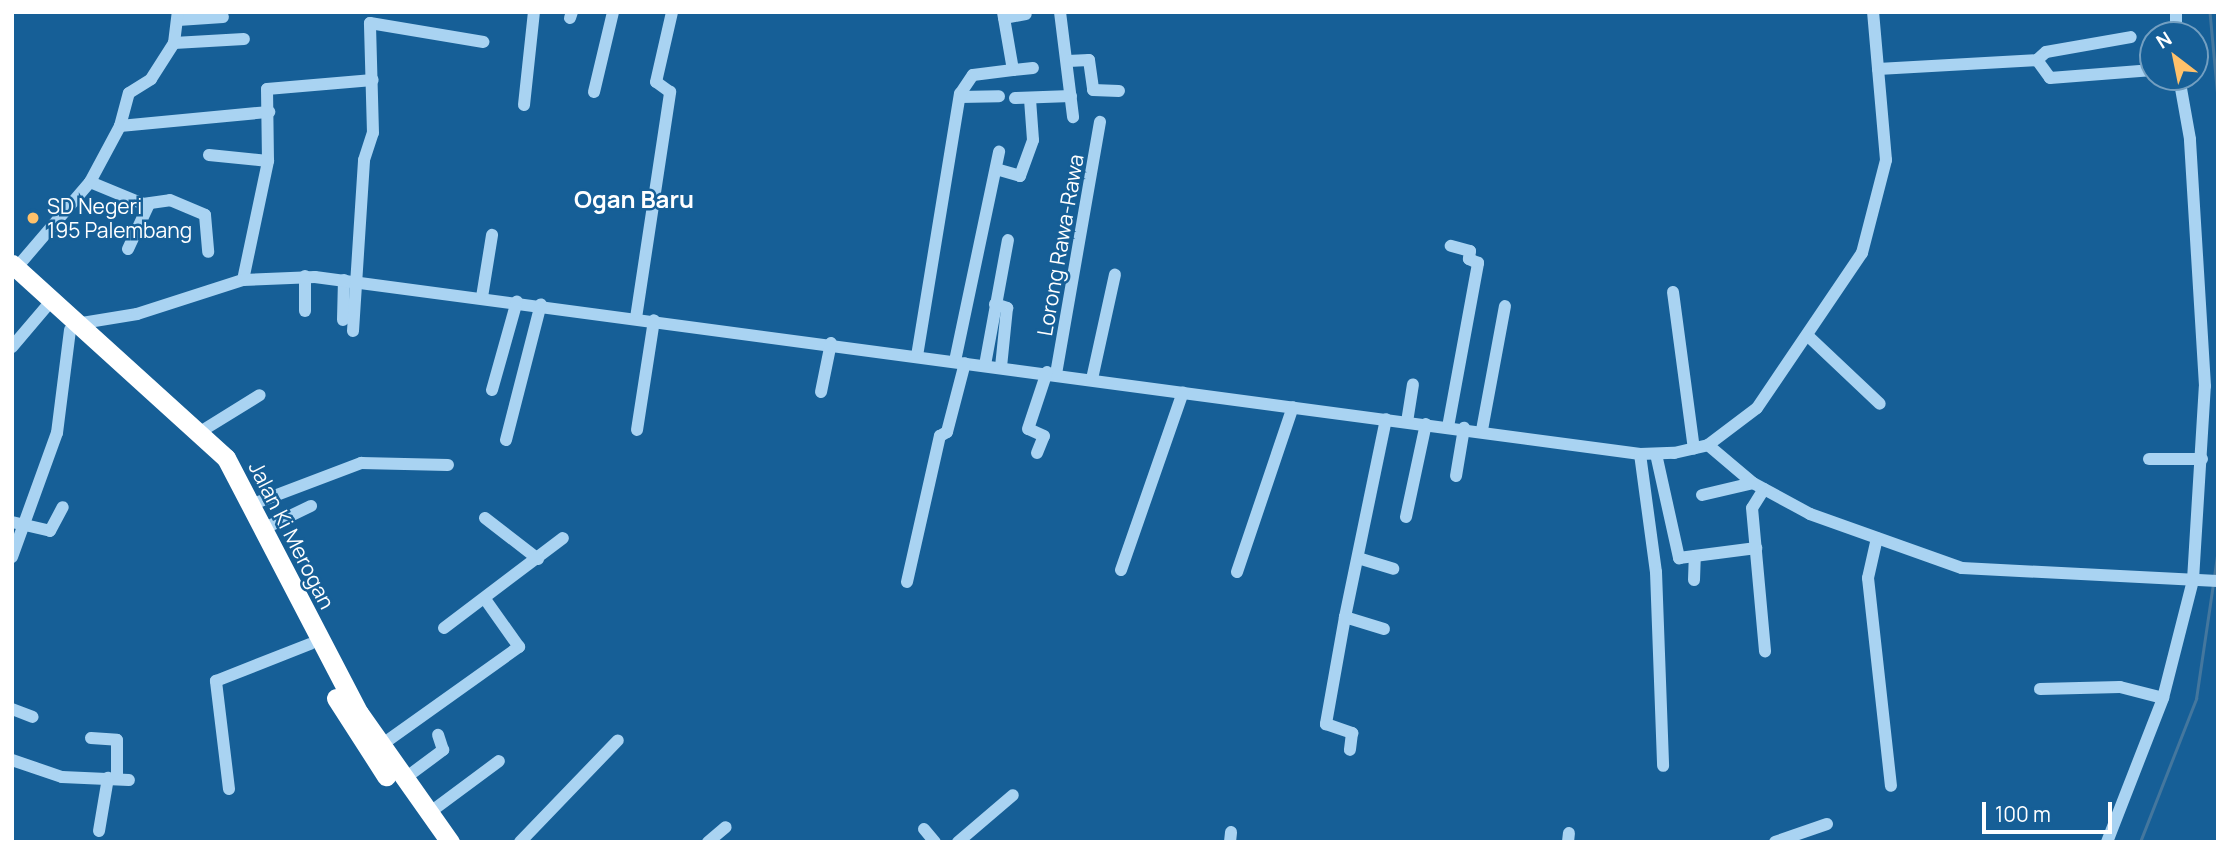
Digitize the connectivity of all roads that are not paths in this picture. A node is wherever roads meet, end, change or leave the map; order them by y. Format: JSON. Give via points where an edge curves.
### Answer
{"nodes":[{"id":1,"x":534,"y":12,"type":"edge"},
{"id":2,"x":613,"y":12,"type":"edge"},
{"id":3,"x":672,"y":12,"type":"edge"},
{"id":4,"x":1060,"y":12,"type":"edge"},
{"id":5,"x":1873,"y":12,"type":"edge"},
{"id":6,"x":1026,"y":14,"type":"dead end"},
{"id":7,"x":1004,"y":15,"type":"edge"},
{"id":8,"x":178,"y":16,"type":"edge"},
{"id":9,"x":223,"y":17,"type":"dead end"},
{"id":10,"x":370,"y":18,"type":"edge"},
{"id":11,"x":2131,"y":37,"type":"dead end"},
{"id":12,"x":244,"y":39,"type":"dead end"},
{"id":13,"x":483,"y":42,"type":"dead end"},
{"id":14,"x":174,"y":43,"type":"junction"},
{"id":15,"x":2037,"y":60,"type":"junction"},
{"id":16,"x":1068,"y":61,"type":"junction"},
{"id":17,"x":1033,"y":68,"type":"dead end"},
{"id":18,"x":1878,"y":69,"type":"junction"},
{"id":19,"x":1013,"y":70,"type":"junction"},
{"id":20,"x":2139,"y":71,"type":"edge"},
{"id":21,"x":373,"y":80,"type":"junction"},
{"id":22,"x":1119,"y":91,"type":"dead end"},
{"id":23,"x":2181,"y":91,"type":"edge"},
{"id":24,"x":594,"y":92,"type":"dead end"},
{"id":25,"x":999,"y":96,"type":"dead end"},
{"id":26,"x":1071,"y":96,"type":"junction"},
{"id":27,"x":960,"y":97,"type":"junction"},
{"id":28,"x":1014,"y":98,"type":"dead end"},
{"id":29,"x":1030,"y":99,"type":"junction"},
{"id":30,"x":524,"y":105,"type":"dead end"},
{"id":31,"x":269,"y":111,"type":"junction"},
{"id":32,"x":1073,"y":117,"type":"dead end"},
{"id":33,"x":1100,"y":122,"type":"dead end"},
{"id":34,"x":120,"y":126,"type":"junction"},
{"id":35,"x":999,"y":152,"type":"dead end"},
{"id":36,"x":209,"y":155,"type":"dead end"},
{"id":37,"x":268,"y":161,"type":"junction"},
{"id":38,"x":996,"y":169,"type":"junction"},
{"id":39,"x":90,"y":182,"type":"junction"},
{"id":40,"x":149,"y":204,"type":"junction"},
{"id":41,"x":492,"y":235,"type":"dead end"},
{"id":42,"x":1008,"y":240,"type":"dead end"},
{"id":43,"x":1451,"y":246,"type":"dead end"},
{"id":44,"x":128,"y":249,"type":"dead end"},
{"id":45,"x":208,"y":252,"type":"dead end"},
{"id":46,"x":14,"y":270,"type":"edge"},
{"id":47,"x":1115,"y":274,"type":"dead end"},
{"id":48,"x":305,"y":276,"type":"junction"},
{"id":49,"x":344,"y":279,"type":"junction"},
{"id":50,"x":243,"y":280,"type":"junction"},
{"id":51,"x":358,"y":281,"type":"junction"},
{"id":52,"x":1673,"y":292,"type":"dead end"},
{"id":53,"x":484,"y":297,"type":"junction"},
{"id":54,"x":512,"y":300,"type":"junction"},
{"id":55,"x":47,"y":304,"type":"junction"},
{"id":56,"x":541,"y":304,"type":"junction"},
{"id":57,"x":995,"y":304,"type":"junction"},
{"id":58,"x":1505,"y":306,"type":"dead end"},
{"id":59,"x":306,"y":311,"type":"dead end"},
{"id":60,"x":636,"y":318,"type":"junction"},
{"id":61,"x":343,"y":320,"type":"dead end"},
{"id":62,"x":654,"y":320,"type":"junction"},
{"id":63,"x":73,"y":327,"type":"junction"},
{"id":64,"x":353,"y":331,"type":"dead end"},
{"id":65,"x":1807,"y":335,"type":"junction"},
{"id":66,"x":831,"y":343,"type":"junction"},
{"id":67,"x":12,"y":347,"type":"edge"},
{"id":68,"x":917,"y":356,"type":"junction"},
{"id":69,"x":960,"y":362,"type":"junction"},
{"id":70,"x":985,"y":365,"type":"junction"},
{"id":71,"x":1001,"y":367,"type":"junction"},
{"id":72,"x":1051,"y":373,"type":"junction"},
{"id":73,"x":1092,"y":379,"type":"junction"},
{"id":74,"x":1413,"y":384,"type":"dead end"},
{"id":75,"x":492,"y":390,"type":"dead end"},
{"id":76,"x":821,"y":392,"type":"dead end"},
{"id":77,"x":1183,"y":392,"type":"junction"},
{"id":78,"x":260,"y":396,"type":"dead end"},
{"id":79,"x":1880,"y":404,"type":"dead end"},
{"id":80,"x":1293,"y":407,"type":"junction"},
{"id":81,"x":1386,"y":419,"type":"junction"},
{"id":82,"x":1408,"y":422,"type":"junction"},
{"id":83,"x":1426,"y":424,"type":"junction"},
{"id":84,"x":1448,"y":427,"type":"junction"},
{"id":85,"x":1464,"y":428,"type":"junction"},
{"id":86,"x":637,"y":430,"type":"dead end"},
{"id":87,"x":1482,"y":430,"type":"junction"},
{"id":88,"x":200,"y":432,"type":"junction"},
{"id":89,"x":506,"y":440,"type":"dead end"},
{"id":90,"x":1708,"y":445,"type":"junction"},
{"id":91,"x":1694,"y":449,"type":"junction"},
{"id":92,"x":1037,"y":453,"type":"dead end"},
{"id":93,"x":1640,"y":454,"type":"junction"},
{"id":94,"x":1656,"y":454,"type":"junction"},
{"id":95,"x":2149,"y":458,"type":"dead end"},
{"id":96,"x":2202,"y":459,"type":"junction"},
{"id":97,"x":448,"y":465,"type":"dead end"},
{"id":98,"x":1457,"y":476,"type":"dead end"},
{"id":99,"x":1758,"y":486,"type":"junction"},
{"id":100,"x":1702,"y":495,"type":"dead end"},
{"id":101,"x":253,"y":504,"type":"junction"},
{"id":102,"x":312,"y":506,"type":"dead end"},
{"id":103,"x":63,"y":507,"type":"dead end"},
{"id":104,"x":1406,"y":517,"type":"dead end"},
{"id":105,"x":485,"y":518,"type":"dead end"},
{"id":106,"x":12,"y":522,"type":"edge"},
{"id":107,"x":27,"y":524,"type":"junction"},
{"id":108,"x":265,"y":528,"type":"junction"},
{"id":109,"x":563,"y":538,"type":"dead end"},
{"id":110,"x":1877,"y":538,"type":"junction"},
{"id":111,"x":1756,"y":548,"type":"junction"},
{"id":112,"x":1695,"y":556,"type":"junction"},
{"id":113,"x":12,"y":557,"type":"edge"},
{"id":114,"x":1358,"y":558,"type":"junction"},
{"id":115,"x":538,"y":559,"type":"junction"},
{"id":116,"x":1393,"y":569,"type":"dead end"},
{"id":117,"x":1121,"y":570,"type":"dead end"},
{"id":118,"x":1237,"y":572,"type":"dead end"},
{"id":119,"x":1693,"y":580,"type":"dead end"},
{"id":120,"x":2198,"y":581,"type":"junction"},
{"id":121,"x":2218,"y":581,"type":"edge"},
{"id":122,"x":907,"y":582,"type":"dead end"},
{"id":123,"x":485,"y":599,"type":"junction"},
{"id":124,"x":1345,"y":617,"type":"junction"},
{"id":125,"x":444,"y":628,"type":"dead end"},
{"id":126,"x":1384,"y":629,"type":"dead end"},
{"id":127,"x":310,"y":644,"type":"junction"},
{"id":128,"x":1765,"y":651,"type":"dead end"},
{"id":129,"x":2040,"y":690,"type":"dead end"},
{"id":130,"x":340,"y":691,"type":"junction"},
{"id":131,"x":2163,"y":698,"type":"junction"},
{"id":132,"x":12,"y":709,"type":"edge"},
{"id":133,"x":33,"y":717,"type":"dead end"},
{"id":134,"x":438,"y":735,"type":"dead end"},
{"id":135,"x":91,"y":738,"type":"dead end"},
{"id":136,"x":618,"y":740,"type":"dead end"},
{"id":137,"x":380,"y":746,"type":"junction"},
{"id":138,"x":1350,"y":750,"type":"dead end"},
{"id":139,"x":12,"y":760,"type":"edge"},
{"id":140,"x":499,"y":761,"type":"dead end"},
{"id":141,"x":1663,"y":766,"type":"dead end"},
{"id":142,"x":118,"y":779,"type":"junction"},
{"id":143,"x":404,"y":779,"type":"junction"},
{"id":144,"x":1891,"y":786,"type":"dead end"},
{"id":145,"x":229,"y":789,"type":"dead end"},
{"id":146,"x":1013,"y":795,"type":"dead end"},
{"id":147,"x":429,"y":813,"type":"junction"},
{"id":148,"x":1827,"y":824,"type":"dead end"},
{"id":149,"x":726,"y":827,"type":"dead end"},
{"id":150,"x":924,"y":829,"type":"dead end"},
{"id":151,"x":99,"y":831,"type":"dead end"},
{"id":152,"x":440,"y":842,"type":"edge"},
{"id":153,"x":450,"y":842,"type":"edge"},
{"id":154,"x":520,"y":842,"type":"edge"},
{"id":155,"x":708,"y":842,"type":"edge"},
{"id":156,"x":935,"y":842,"type":"edge"},
{"id":157,"x":958,"y":842,"type":"edge"},
{"id":158,"x":1775,"y":842,"type":"edge"},
{"id":159,"x":2107,"y":842,"type":"edge"}],
"edges":[{"from":1,"to":30,"type":"street"},
{"from":2,"to":24,"type":"street"},
{"from":3,"to":60,"type":"street","via":[[656,82],[670,92]]},
{"from":4,"to":16,"type":"street"},
{"from":5,"to":18,"type":"street"},
{"from":6,"to":7,"type":"street"},
{"from":7,"to":19,"type":"street"},
{"from":8,"to":9,"type":"street"},
{"from":8,"to":14,"type":"street"},
{"from":10,"to":13,"type":"street"},
{"from":10,"to":21,"type":"street"},
{"from":11,"to":15,"type":"street","via":[[2046,52]]},
{"from":12,"to":14,"type":"street"},
{"from":14,"to":34,"type":"street","via":[[151,79],[129,93]]},
{"from":15,"to":18,"type":"street"},
{"from":15,"to":20,"type":"street","via":[[2050,78]]},
{"from":16,"to":22,"type":"street","via":[[1089,60],[1093,90]]},
{"from":16,"to":26,"type":"street"},
{"from":17,"to":19,"type":"street"},
{"from":18,"to":65,"type":"street","via":[[1886,160],[1879,206],[1862,253]]},
{"from":19,"to":27,"type":"street","via":[[973,75]]},
{"from":21,"to":31,"type":"street","via":[[269,85]]},
{"from":21,"to":51,"type":"street"},
{"from":23,"to":96,"type":"street","via":[[2190,139],[2204,386]]},
{"from":25,"to":27,"type":"street"},
{"from":26,"to":29,"type":"street"},
{"from":26,"to":32,"type":"street"},
{"from":27,"to":68,"type":"street"},
{"from":28,"to":29,"type":"street"},
{"from":29,"to":38,"type":"street","via":[[1033,140],[1020,176]]},
{"from":31,"to":34,"type":"street"},
{"from":31,"to":37,"type":"street"},
{"from":33,"to":72,"type":"street","name":"Lorong Rawa-Rawa"},
{"from":34,"to":39,"type":"street"},
{"from":35,"to":38,"type":"street"},
{"from":36,"to":37,"type":"street"},
{"from":37,"to":50,"type":"street"},
{"from":38,"to":69,"type":"street"},
{"from":39,"to":40,"type":"street"},
{"from":39,"to":46,"type":"street"},
{"from":40,"to":44,"type":"street"},
{"from":40,"to":45,"type":"street","via":[[170,200],[205,215]]},
{"from":41,"to":53,"type":"street"},
{"from":42,"to":57,"type":"street"},
{"from":43,"to":84,"type":"street","via":[[1470,251],[1468,259],[1478,262]]},
{"from":46,"to":55,"type":"highway","name":"Jalan Ki Merogan"},
{"from":47,"to":73,"type":"street"},
{"from":48,"to":49,"type":"street"},
{"from":48,"to":50,"type":"street"},
{"from":48,"to":59,"type":"street"},
{"from":49,"to":51,"type":"street"},
{"from":49,"to":61,"type":"street"},
{"from":50,"to":63,"type":"street","via":[[137,314]]},
{"from":51,"to":53,"type":"street"},
{"from":51,"to":64,"type":"street"},
{"from":52,"to":91,"type":"street"},
{"from":53,"to":54,"type":"street"},
{"from":54,"to":56,"type":"street"},
{"from":54,"to":75,"type":"street"},
{"from":55,"to":63,"type":"highway","name":"Jalan Ki Merogan"},
{"from":55,"to":67,"type":"street"},
{"from":56,"to":60,"type":"street"},
{"from":56,"to":89,"type":"street"},
{"from":57,"to":70,"type":"street"},
{"from":57,"to":71,"type":"street","via":[[1007,308]]},
{"from":58,"to":87,"type":"street","via":[[1500,359]]},
{"from":60,"to":62,"type":"street"},
{"from":62,"to":66,"type":"street"},
{"from":62,"to":86,"type":"street"},
{"from":63,"to":88,"type":"highway","name":"Jalan Ki Merogan"},
{"from":63,"to":107,"type":"street","via":[[57,433]]},
{"from":63,"to":127,"type":"highway","name":"Jalan Ki Merogan","via":[[220,468]]},
{"from":65,"to":79,"type":"street"},
{"from":65,"to":90,"type":"street","via":[[1757,408]]},
{"from":66,"to":68,"type":"street"},
{"from":66,"to":76,"type":"street"},
{"from":68,"to":69,"type":"street"},
{"from":69,"to":70,"type":"street"},
{"from":69,"to":122,"type":"street"},
{"from":70,"to":71,"type":"street"},
{"from":71,"to":72,"type":"street"},
{"from":72,"to":73,"type":"street"},
{"from":72,"to":92,"type":"street","name":"Lorong Rawa-Rawa","via":[[1028,429],[1044,436]]},
{"from":73,"to":77,"type":"street"},
{"from":74,"to":82,"type":"street"},
{"from":77,"to":80,"type":"street"},
{"from":77,"to":117,"type":"street"},
{"from":78,"to":88,"type":"street"},
{"from":80,"to":81,"type":"street"},
{"from":80,"to":118,"type":"street"},
{"from":81,"to":82,"type":"street"},
{"from":81,"to":114,"type":"street"},
{"from":82,"to":83,"type":"street"},
{"from":83,"to":84,"type":"street"},
{"from":83,"to":104,"type":"street"},
{"from":84,"to":85,"type":"street"},
{"from":85,"to":87,"type":"street"},
{"from":85,"to":98,"type":"street"},
{"from":87,"to":93,"type":"street"},
{"from":88,"to":101,"type":"highway","name":"Jalan Ki Merogan","via":[[226,458]]},
{"from":90,"to":91,"type":"street"},
{"from":90,"to":99,"type":"street"},
{"from":91,"to":94,"type":"street"},
{"from":93,"to":94,"type":"street"},
{"from":93,"to":141,"type":"street","via":[[1656,572]]},
{"from":94,"to":112,"type":"street","via":[[1679,558]]},
{"from":95,"to":96,"type":"street"},
{"from":96,"to":120,"type":"street"},
{"from":97,"to":101,"type":"street","via":[[361,463]]},
{"from":99,"to":100,"type":"street"},
{"from":99,"to":110,"type":"street"},
{"from":99,"to":111,"type":"street","via":[[1752,508]]},
{"from":101,"to":108,"type":"highway","name":"Jalan Ki Merogan"},
{"from":102,"to":108,"type":"street"},
{"from":103,"to":107,"type":"street","via":[[50,531]]},
{"from":105,"to":115,"type":"street"},
{"from":106,"to":107,"type":"street"},
{"from":107,"to":113,"type":"street"},
{"from":108,"to":130,"type":"highway","name":"Jalan Ki Merogan"},
{"from":109,"to":115,"type":"street"},
{"from":110,"to":120,"type":"street","via":[[1999,574]]},
{"from":110,"to":144,"type":"street","via":[[1868,578]]},
{"from":111,"to":112,"type":"street"},
{"from":111,"to":128,"type":"street"},
{"from":112,"to":119,"type":"street"},
{"from":114,"to":116,"type":"street"},
{"from":114,"to":124,"type":"street"},
{"from":115,"to":123,"type":"street"},
{"from":120,"to":121,"type":"street"},
{"from":120,"to":131,"type":"street"},
{"from":123,"to":125,"type":"street"},
{"from":123,"to":137,"type":"street","via":[[519,647]]},
{"from":124,"to":126,"type":"street"},
{"from":124,"to":138,"type":"street","via":[[1326,724],[1352,733]]},
{"from":127,"to":130,"type":"highway","name":"Jalan Ki Merogan"},
{"from":127,"to":145,"type":"street","via":[[214,683]]},
{"from":129,"to":131,"type":"street","via":[[2120,687]]},
{"from":130,"to":137,"type":"highway","name":"Jalan Ki Merogan"},
{"from":130,"to":152,"type":"highway","name":"Jalan Ki Merogan","via":[[369,753]]},
{"from":131,"to":159,"type":"street"},
{"from":132,"to":133,"type":"street"},
{"from":134,"to":143,"type":"street","via":[[443,750]]},
{"from":135,"to":142,"type":"street","via":[[117,740]]},
{"from":136,"to":154,"type":"street"},
{"from":137,"to":143,"type":"highway","name":"Jalan Ki Merogan"},
{"from":139,"to":142,"type":"street","via":[[62,777]]},
{"from":140,"to":147,"type":"street"},
{"from":142,"to":151,"type":"street"},
{"from":143,"to":147,"type":"highway","name":"Jalan Ki Merogan"},
{"from":146,"to":157,"type":"street"},
{"from":147,"to":153,"type":"highway","name":"Jalan Ki Merogan"},
{"from":148,"to":158,"type":"street"},
{"from":149,"to":155,"type":"street"},
{"from":150,"to":156,"type":"street"}]}
